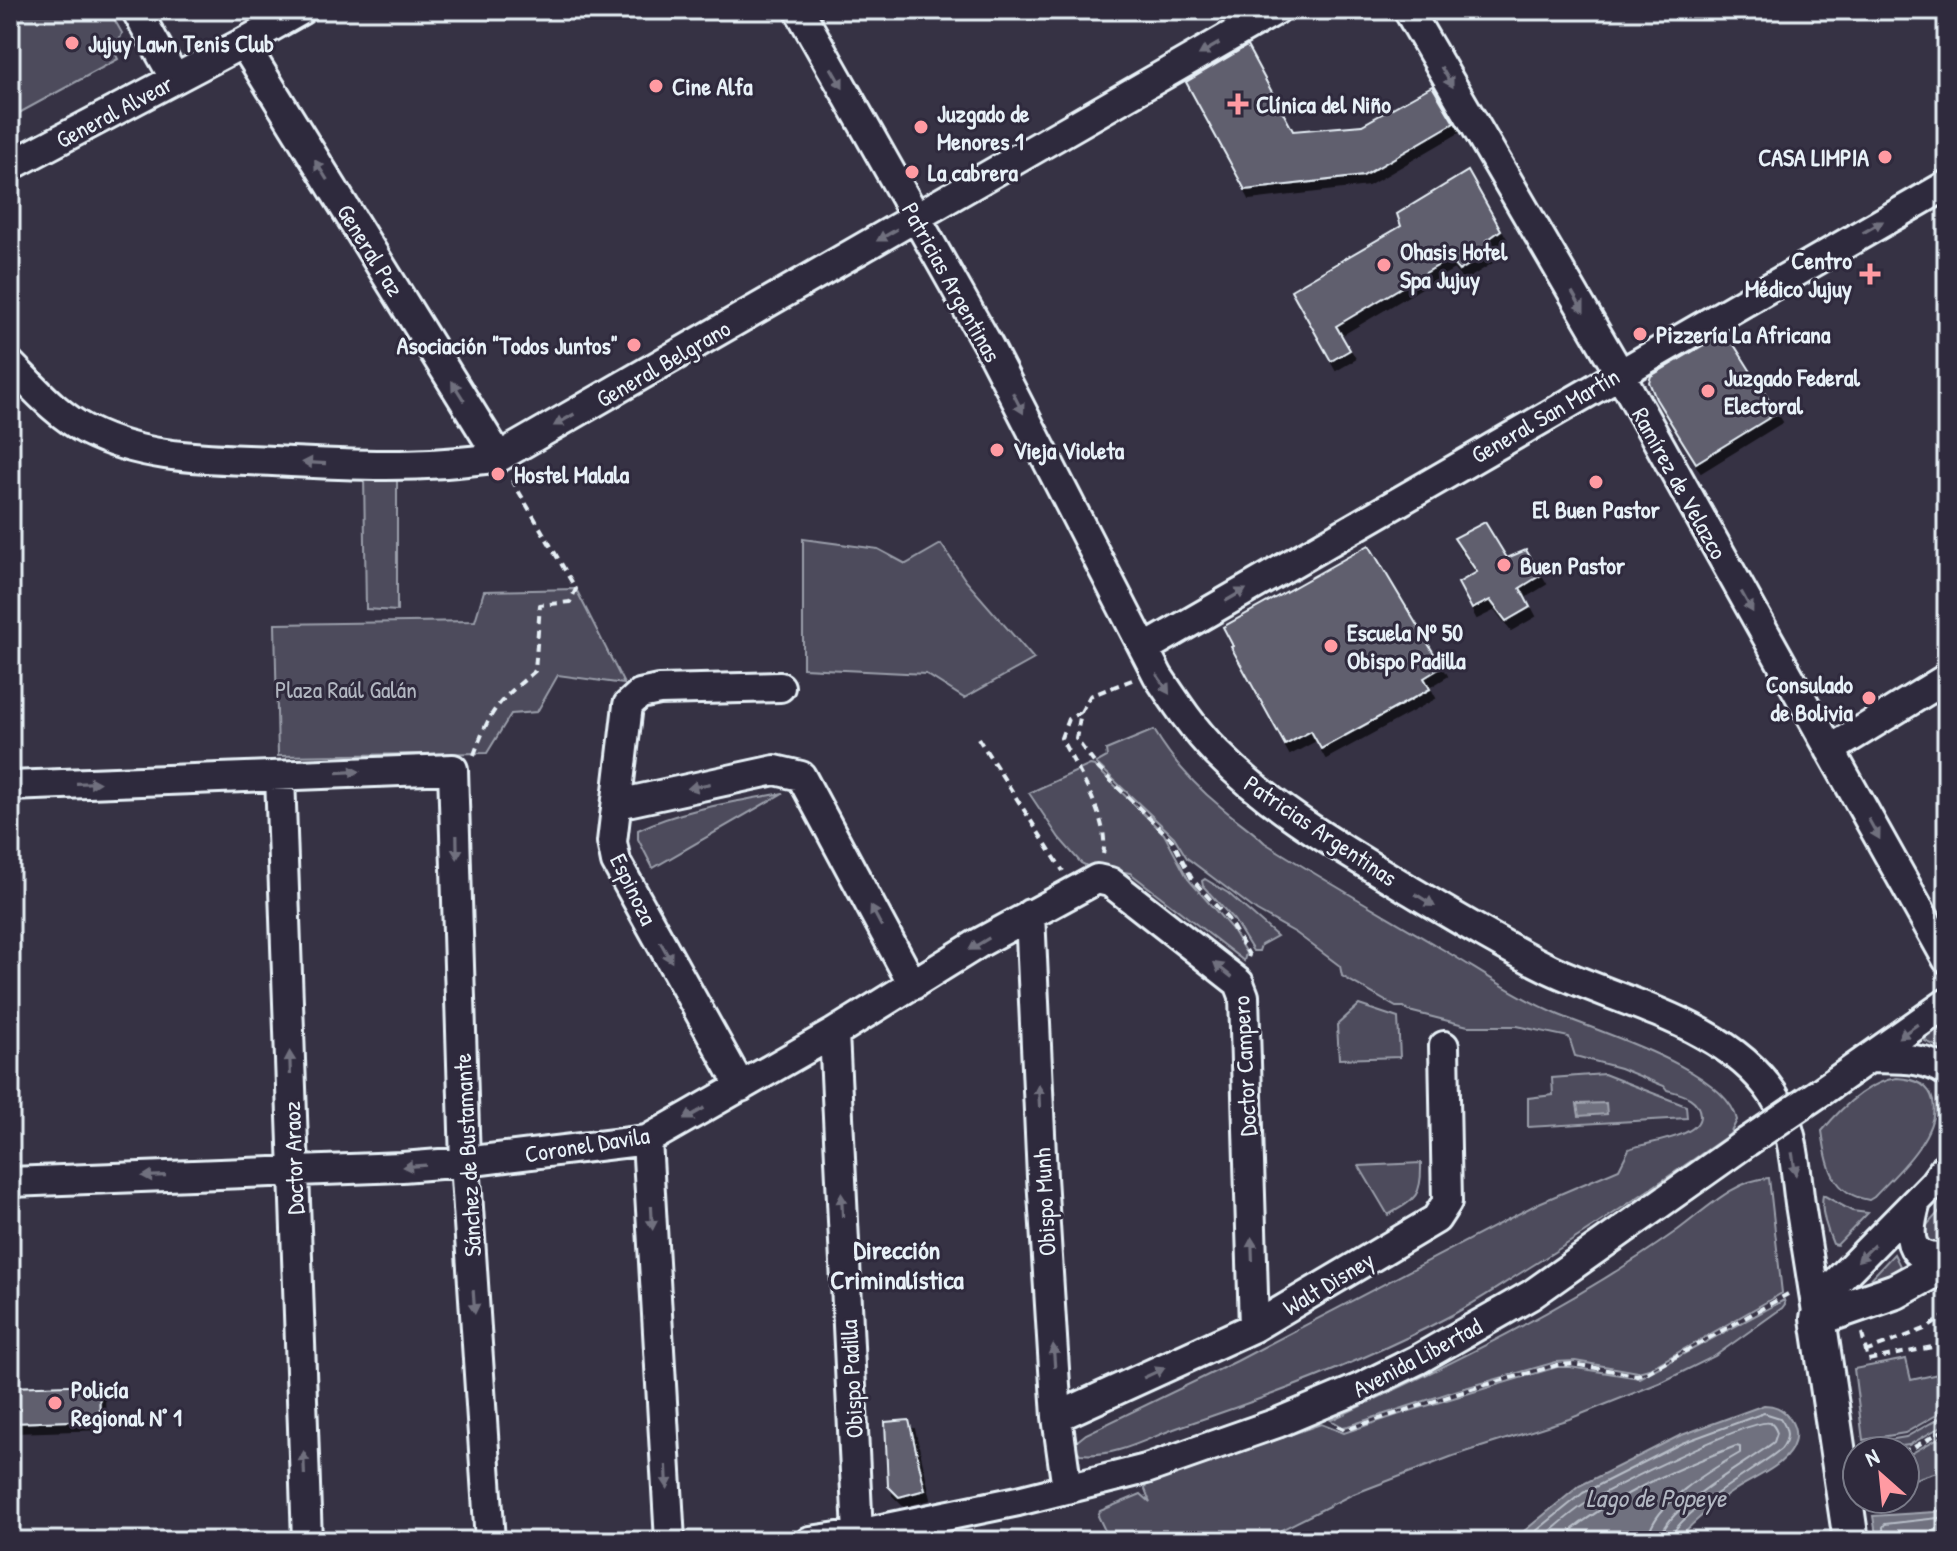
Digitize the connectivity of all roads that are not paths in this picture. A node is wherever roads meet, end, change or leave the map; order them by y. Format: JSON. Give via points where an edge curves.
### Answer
{"nodes":[{"id":1,"x":136,"y":10,"type":"edge"},
{"id":2,"x":301,"y":10,"type":"edge"},
{"id":3,"x":799,"y":10,"type":"edge"},
{"id":4,"x":1276,"y":10,"type":"edge"},
{"id":5,"x":1408,"y":10,"type":"edge"},
{"id":6,"x":243,"y":43,"type":"junction"},
{"id":7,"x":175,"y":79,"type":"junction"},
{"id":8,"x":10,"y":166,"type":"edge"},
{"id":9,"x":1947,"y":185,"type":"edge"},
{"id":10,"x":917,"y":218,"type":"junction"},
{"id":11,"x":10,"y":364,"type":"edge"},
{"id":12,"x":1619,"y":372,"type":"junction"},
{"id":13,"x":499,"y":457,"type":"junction"},
{"id":14,"x":1144,"y":649,"type":"junction"},
{"id":15,"x":1947,"y":678,"type":"edge"},
{"id":16,"x":780,"y":687,"type":"dead end"},
{"id":17,"x":1830,"y":750,"type":"junction"},
{"id":18,"x":280,"y":776,"type":"junction"},
{"id":19,"x":10,"y":786,"type":"edge"},
{"id":20,"x":618,"y":804,"type":"junction"},
{"id":21,"x":1086,"y":885,"type":"joint"},
{"id":22,"x":1030,"y":914,"type":"junction"},
{"id":23,"x":1947,"y":959,"type":"edge"},
{"id":24,"x":913,"y":985,"type":"junction"},
{"id":25,"x":1947,"y":1003,"type":"edge"},
{"id":26,"x":834,"y":1033,"type":"junction"},
{"id":27,"x":1444,"y":1046,"type":"dead end"},
{"id":28,"x":1869,"y":1058,"type":"junction"},
{"id":29,"x":1947,"y":1072,"type":"edge"},
{"id":30,"x":741,"y":1087,"type":"junction"},
{"id":31,"x":647,"y":1140,"type":"junction"},
{"id":32,"x":465,"y":1162,"type":"junction"},
{"id":33,"x":293,"y":1171,"type":"junction"},
{"id":34,"x":10,"y":1182,"type":"edge"},
{"id":35,"x":1936,"y":1182,"type":"edge"},
{"id":36,"x":1947,"y":1257,"type":"edge"},
{"id":37,"x":1947,"y":1263,"type":"edge"},
{"id":38,"x":1817,"y":1310,"type":"junction"},
{"id":39,"x":1254,"y":1327,"type":"junction"},
{"id":40,"x":1057,"y":1417,"type":"junction"},
{"id":41,"x":1067,"y":1489,"type":"junction"},
{"id":42,"x":858,"y":1534,"type":"junction"},
{"id":43,"x":307,"y":1541,"type":"edge"},
{"id":44,"x":490,"y":1541,"type":"edge"},
{"id":45,"x":670,"y":1541,"type":"edge"},
{"id":46,"x":810,"y":1541,"type":"edge"},
{"id":47,"x":1851,"y":1541,"type":"edge"}],
"edges":[{"from":1,"to":7,"type":"street"},
{"from":2,"to":6,"type":"street","name":"General Alvear"},
{"from":3,"to":10,"type":"street","name":"Patricias Argentinas","one_way":true},
{"from":4,"to":10,"type":"street","name":"General Belgrano","one_way":true},
{"from":5,"to":12,"type":"street","name":"Ramírez de Velazco","one_way":true},
{"from":6,"to":7,"type":"street","name":"General Alvear"},
{"from":13,"to":6,"type":"street","name":"General Paz","one_way":true},
{"from":7,"to":8,"type":"street","name":"General Alvear"},
{"from":12,"to":9,"type":"street","name":"General San Martín","one_way":true},
{"from":10,"to":13,"type":"street","name":"General Belgrano","one_way":true},
{"from":10,"to":14,"type":"street","name":"Patricias Argentinas","one_way":true},
{"from":13,"to":11,"type":"street","name":"General Belgrano","one_way":true,"via":[[466,463],[361,465],[173,457],[88,431],[52,406]]},
{"from":14,"to":12,"type":"street","name":"General San Martín","one_way":true},
{"from":12,"to":17,"type":"street","name":"Ramírez de Velazco","one_way":true},
{"from":14,"to":38,"type":"street","name":"Patricias Argentinas","one_way":true,"via":[[1179,708],[1217,753],[1327,840],[1517,953],[1686,1024],[1757,1072],[1788,1128]]},
{"from":15,"to":17,"type":"street"},
{"from":16,"to":20,"type":"street","name":"Espinoza","via":[[640,694],[628,705]]},
{"from":17,"to":23,"type":"street","name":"Ramírez de Velazco","one_way":true},
{"from":19,"to":18,"type":"street","one_way":true},
{"from":18,"to":32,"type":"street","name":"Sánchez de Bustamante","one_way":true,"via":[[453,769]]},
{"from":33,"to":18,"type":"street","name":"Doctor Araoz","one_way":true},
{"from":24,"to":20,"type":"street","one_way":true,"via":[[801,776],[775,770]]},
{"from":20,"to":30,"type":"street","name":"Espinoza","one_way":true,"via":[[612,842],[616,862]]},
{"from":21,"to":22,"type":"street","name":"Coronel Davila"},
{"from":39,"to":21,"type":"street","name":"Doctor Campero","one_way":true,"via":[[1244,996],[1231,976],[1110,882]]},
{"from":22,"to":24,"type":"street","name":"Coronel Davila","one_way":true},
{"from":40,"to":22,"type":"street","name":"Obispo Munh","one_way":true},
{"from":24,"to":26,"type":"street","name":"Coronel Davila"},
{"from":25,"to":28,"type":"street","name":"Avenida Libertad","one_way":true},
{"from":26,"to":30,"type":"street","name":"Coronel Davila"},
{"from":42,"to":26,"type":"street","name":"Obispo Padilla","one_way":true},
{"from":27,"to":39,"type":"street","name":"Walt Disney","via":[[1447,1202],[1436,1219]]},
{"from":28,"to":29,"type":"street","via":[[1918,1059]]},
{"from":28,"to":41,"type":"street","name":"Avenida Libertad","bridge":true,"via":[[1531,1295],[1417,1360],[1277,1423],[1146,1469]]},
{"from":30,"to":31,"type":"street","name":"Coronel Davila","one_way":true},
{"from":31,"to":32,"type":"street","name":"Coronel Davila"},
{"from":31,"to":45,"type":"street","one_way":true},
{"from":32,"to":33,"type":"street","name":"Coronel Davila","one_way":true},
{"from":32,"to":44,"type":"street","name":"Sánchez de Bustamante","one_way":true},
{"from":33,"to":34,"type":"street","name":"Coronel Davila","one_way":true},
{"from":43,"to":33,"type":"street","name":"Doctor Araoz","one_way":true},
{"from":35,"to":36,"type":"street","via":[[1909,1227],[1920,1255]]},
{"from":35,"to":38,"type":"street","one_way":true},
{"from":37,"to":38,"type":"main road","via":[[1896,1291]]},
{"from":38,"to":47,"type":"main road","name":"Patricias Argentinas"},
{"from":40,"to":39,"type":"street","name":"Walt Disney","one_way":true},
{"from":40,"to":41,"type":"street","name":"Obispo Munh"},
{"from":41,"to":42,"type":"street","name":"Avenida Libertad"},
{"from":42,"to":46,"type":"street","name":"Avenida Libertad"}]}
